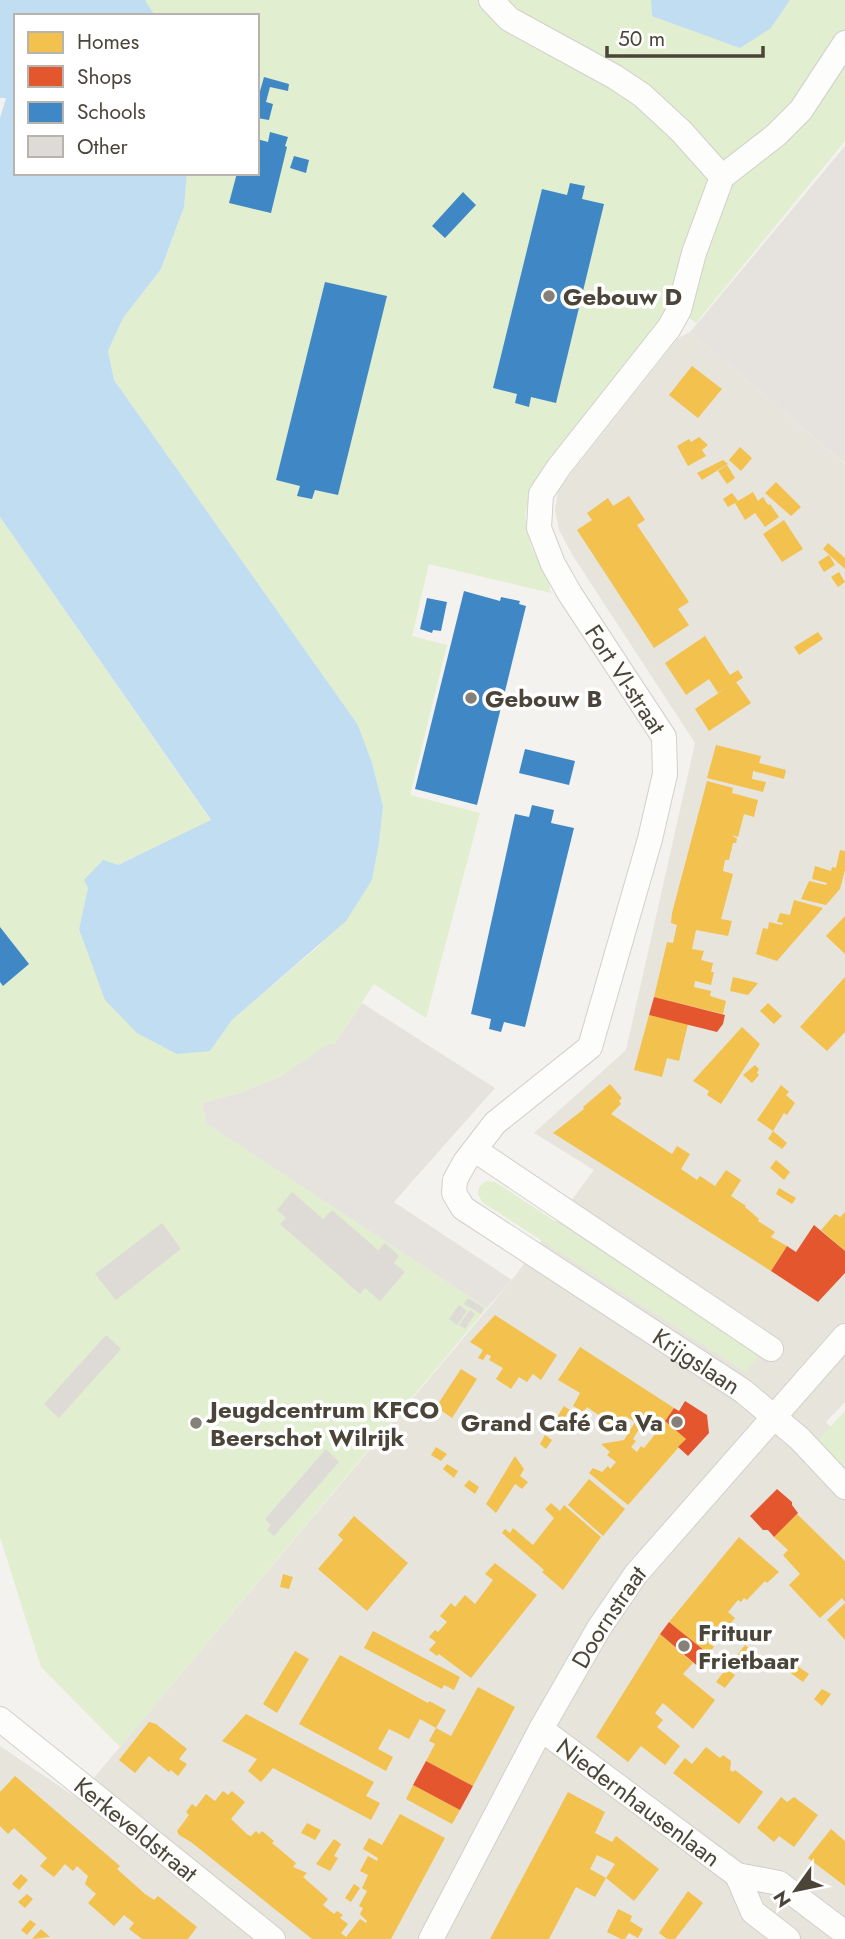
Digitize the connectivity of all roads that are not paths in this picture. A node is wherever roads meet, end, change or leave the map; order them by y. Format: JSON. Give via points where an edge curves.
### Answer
{"nodes":[{"id":1,"x":491,"y":0,"type":"edge"},
{"id":2,"x":845,"y":43,"type":"edge"},
{"id":3,"x":722,"y":177,"type":"junction"},
{"id":4,"x":475,"y":1150,"type":"junction"},
{"id":5,"x":455,"y":1180,"type":"joint"},
{"id":6,"x":845,"y":1336,"type":"edge"},
{"id":7,"x":771,"y":1349,"type":"dead end"},
{"id":8,"x":774,"y":1417,"type":"junction"},
{"id":9,"x":845,"y":1487,"type":"edge"},
{"id":10,"x":1,"y":1722,"type":"edge"},
{"id":11,"x":541,"y":1730,"type":"junction"},
{"id":12,"x":737,"y":1875,"type":"junction"},
{"id":13,"x":845,"y":1933,"type":"edge"},
{"id":14,"x":273,"y":1939,"type":"edge"},
{"id":15,"x":430,"y":1939,"type":"edge"},
{"id":16,"x":788,"y":1939,"type":"edge"}],
"edges":[{"from":1,"to":3,"type":"street","via":[[509,19],[642,95]]},
{"from":2,"to":3,"type":"street","via":[[801,110]]},
{"from":3,"to":4,"type":"street","name":"Fort VI-straat","via":[[669,328],[541,494],[539,528],[553,564],[664,737],[665,774],[590,1047],[495,1123]]},
{"from":4,"to":5,"type":"street","name":"Fort VI-straat"},
{"from":4,"to":7,"type":"street"},
{"from":5,"to":8,"type":"street","name":"Krijgslaan","via":[[454,1193],[463,1208],[743,1391]]},
{"from":6,"to":8,"type":"street","name":"Doornstraat"},
{"from":8,"to":9,"type":"street","name":"Krijgslaan"},
{"from":8,"to":11,"type":"street","name":"Doornstraat","via":[[636,1574],[599,1628]]},
{"from":10,"to":14,"type":"street","name":"Kerkeveldstraat"},
{"from":11,"to":12,"type":"street","name":"Niedernhausenlaan"},
{"from":11,"to":15,"type":"street","name":"Doornstraat"},
{"from":12,"to":13,"type":"street","name":"Niedernhausenlaan","via":[[779,1882]]},
{"from":12,"to":16,"type":"street","name":"Niedernhausenlaan","via":[[753,1912]]}]}
